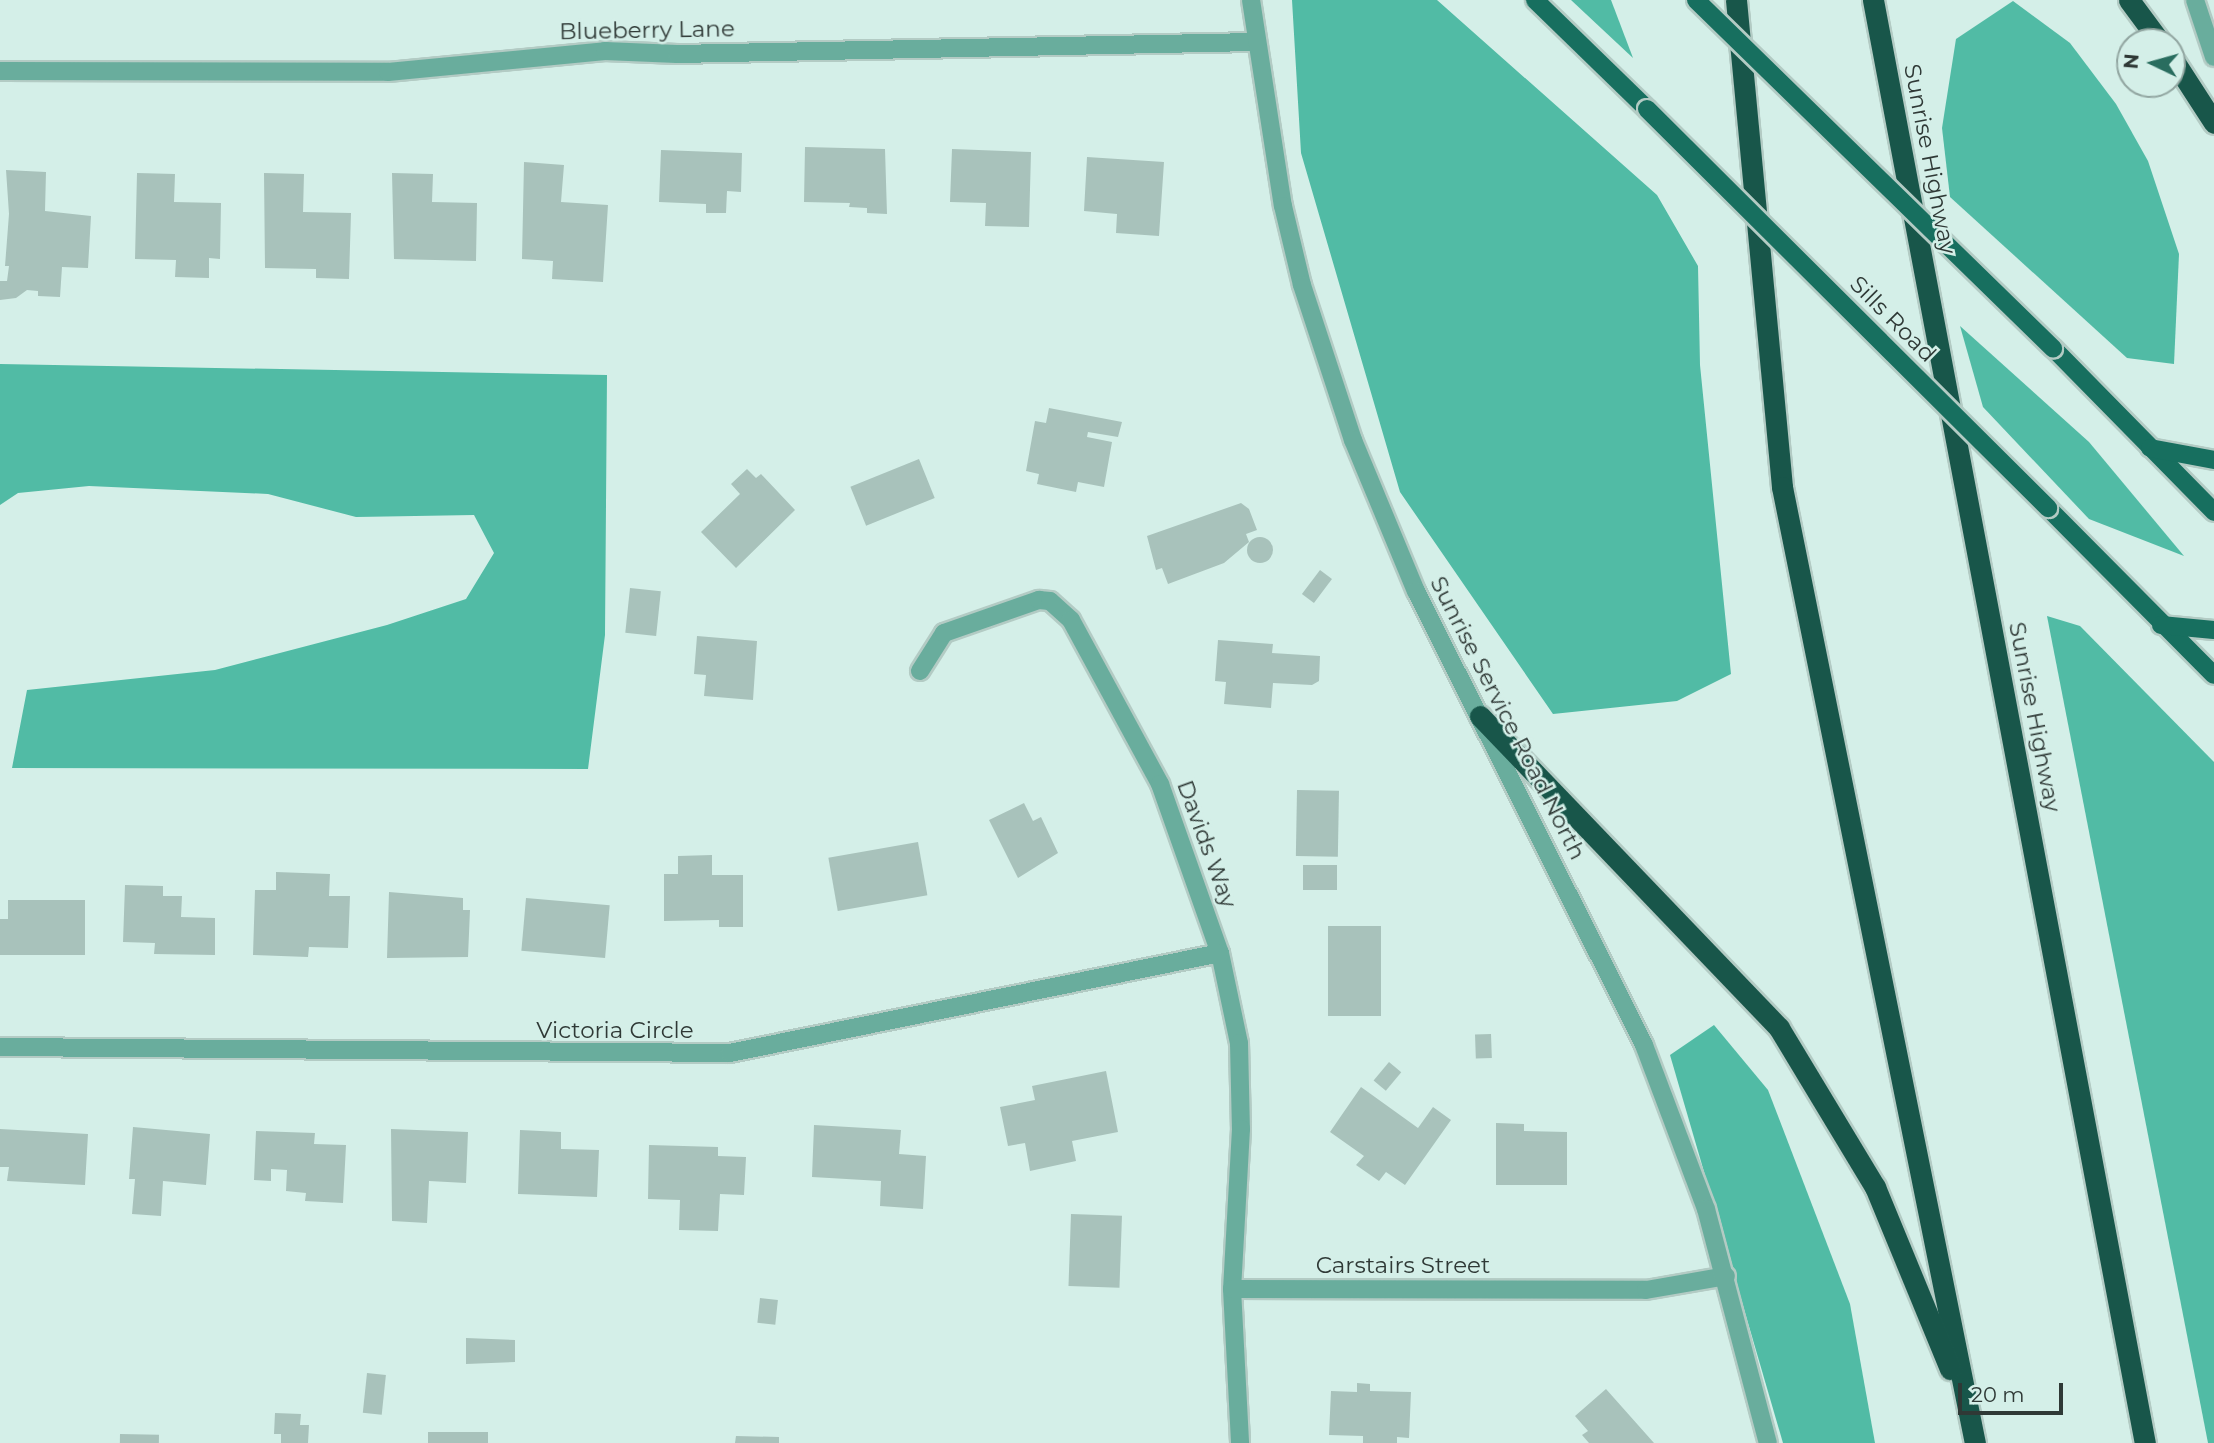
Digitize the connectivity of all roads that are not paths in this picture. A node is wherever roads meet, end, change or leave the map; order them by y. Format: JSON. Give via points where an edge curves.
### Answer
{"nodes":[{"id":1,"x":1251,"y":0,"type":"edge"},
{"id":2,"x":1535,"y":0,"type":"edge"},
{"id":3,"x":1696,"y":0,"type":"edge"},
{"id":4,"x":1736,"y":0,"type":"edge"},
{"id":5,"x":1873,"y":0,"type":"edge"},
{"id":6,"x":2129,"y":0,"type":"edge"},
{"id":7,"x":2195,"y":0,"type":"edge"},
{"id":8,"x":2150,"y":28,"type":"edge"},
{"id":9,"x":1254,"y":42,"type":"junction"},
{"id":10,"x":2214,"y":57,"type":"edge"},
{"id":11,"x":0,"y":71,"type":"edge"},
{"id":12,"x":2186,"y":80,"type":"edge"},
{"id":13,"x":2214,"y":123,"type":"edge"},
{"id":14,"x":2150,"y":448,"type":"junction"},
{"id":15,"x":2214,"y":460,"type":"edge"},
{"id":16,"x":2214,"y":512,"type":"edge"},
{"id":17,"x":2161,"y":625,"type":"junction"},
{"id":18,"x":2214,"y":630,"type":"edge"},
{"id":19,"x":920,"y":671,"type":"dead end"},
{"id":20,"x":2214,"y":675,"type":"edge"},
{"id":21,"x":1480,"y":716,"type":"junction"},
{"id":22,"x":1220,"y":953,"type":"junction"},
{"id":23,"x":0,"y":1047,"type":"edge"},
{"id":24,"x":1726,"y":1276,"type":"junction"},
{"id":25,"x":1232,"y":1289,"type":"junction"},
{"id":26,"x":1969,"y":1416,"type":"junction"},
{"id":27,"x":1240,"y":1443,"type":"edge"},
{"id":28,"x":1768,"y":1443,"type":"edge"},
{"id":29,"x":1975,"y":1443,"type":"edge"},
{"id":30,"x":2145,"y":1443,"type":"edge"}],
"edges":[{"from":1,"to":9,"type":"street","name":"Sunrise Service Road North"},
{"from":2,"to":17,"type":"main road","name":"Sills Road","bridge":true},
{"from":3,"to":14,"type":"main road","bridge":true},
{"from":4,"to":26,"type":"highway","via":[[1782,487]]},
{"from":5,"to":30,"type":"highway","name":"Sunrise Highway"},
{"from":6,"to":8,"type":"highway"},
{"from":7,"to":10,"type":"street"},
{"from":9,"to":11,"type":"street","name":"Blueberry Lane","via":[[677,54],[605,51],[388,72]]},
{"from":9,"to":21,"type":"street","name":"Sunrise Service Road North","via":[[1283,206],[1328,369],[1381,514]]},
{"from":12,"to":13,"type":"highway"},
{"from":14,"to":15,"type":"main road"},
{"from":14,"to":16,"type":"main road"},
{"from":17,"to":18,"type":"main road"},
{"from":17,"to":20,"type":"main road","name":"Sills Road"},
{"from":19,"to":22,"type":"street","name":"Davids Way","via":[[944,633],[1039,600],[1060,606],[1160,784]]},
{"from":21,"to":24,"type":"street","name":"Sunrise Service Road North","via":[[1644,1045],[1683,1143]]},
{"from":21,"to":26,"type":"highway","via":[[1779,1028],[1875,1187]]},
{"from":22,"to":23,"type":"street","name":"Victoria Circle","via":[[730,1053]]},
{"from":22,"to":25,"type":"street","name":"Davids Way","via":[[1239,1043],[1241,1129]]},
{"from":24,"to":25,"type":"street","name":"Carstairs Street","via":[[1646,1290]]},
{"from":24,"to":28,"type":"street","name":"Sunrise Service Road North"},
{"from":25,"to":27,"type":"street"},
{"from":26,"to":29,"type":"highway"}]}
